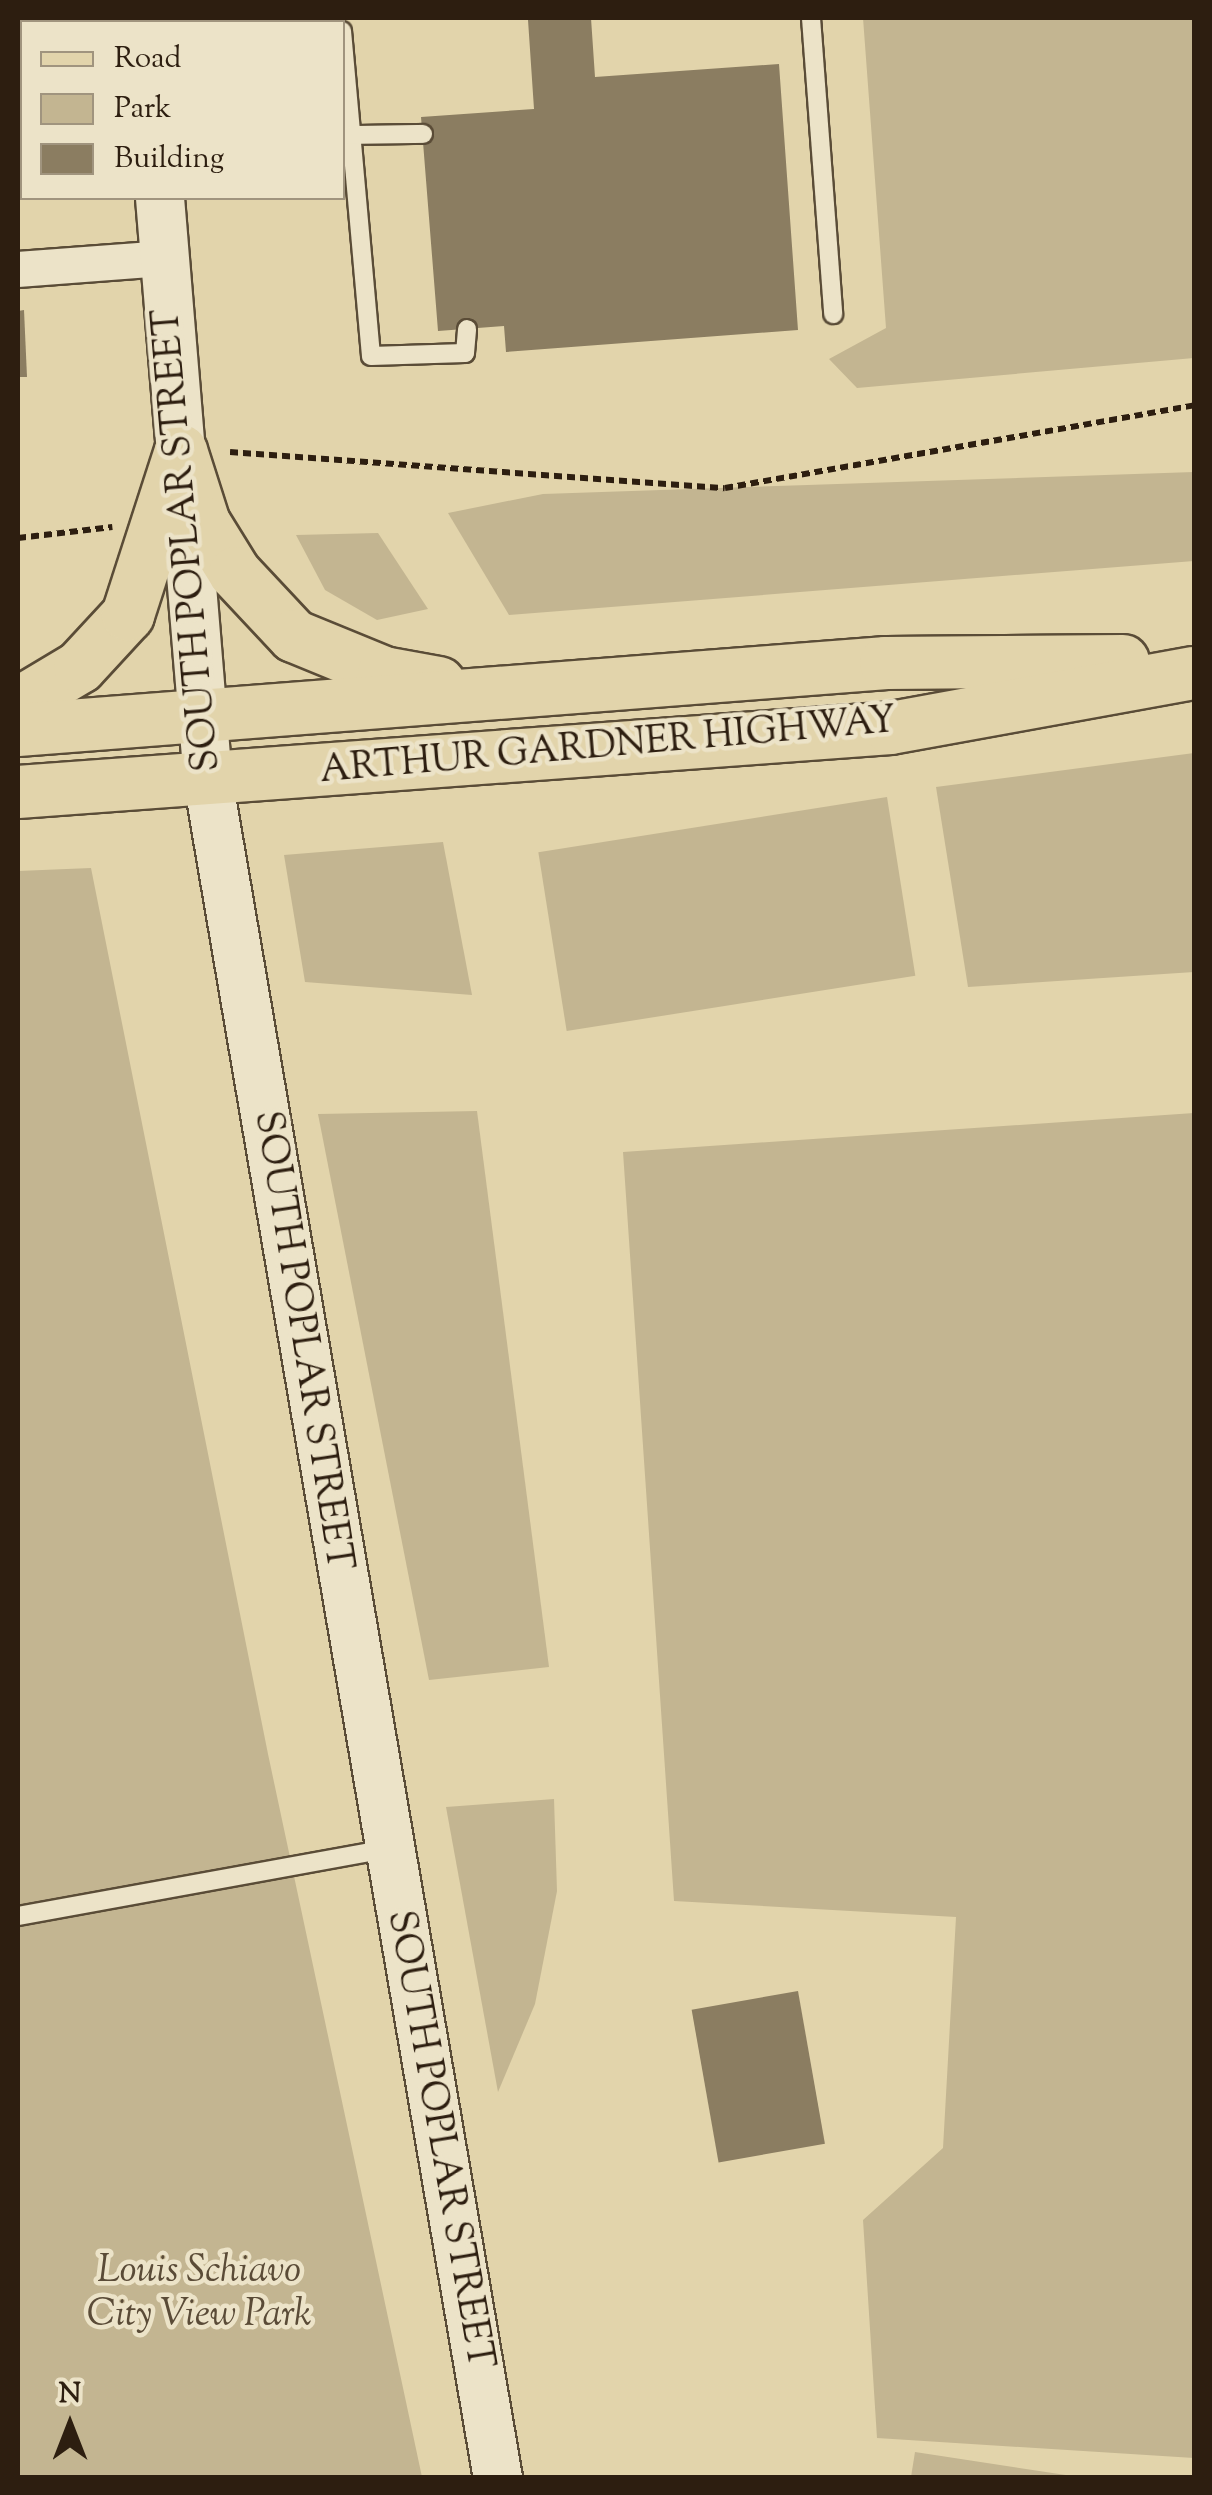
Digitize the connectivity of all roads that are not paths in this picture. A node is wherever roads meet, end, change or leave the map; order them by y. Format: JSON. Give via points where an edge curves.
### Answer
{"nodes":[{"id":1,"x":810,"y":18,"type":"edge"},
{"id":2,"x":345,"y":66,"type":"edge"},
{"id":3,"x":423,"y":134,"type":"dead end"},
{"id":4,"x":351,"y":136,"type":"junction"},
{"id":5,"x":160,"y":200,"type":"edge"},
{"id":6,"x":165,"y":258,"type":"junction"},
{"id":7,"x":18,"y":269,"type":"edge"},
{"id":8,"x":833,"y":314,"type":"dead end"},
{"id":9,"x":467,"y":328,"type":"dead end"},
{"id":10,"x":181,"y":451,"type":"junction"},
{"id":11,"x":1194,"y":661,"type":"edge"},
{"id":12,"x":1194,"y":673,"type":"edge"},
{"id":13,"x":504,"y":694,"type":"junction"},
{"id":14,"x":18,"y":704,"type":"edge"},
{"id":15,"x":203,"y":719,"type":"junction"},
{"id":16,"x":18,"y":730,"type":"edge"},
{"id":17,"x":208,"y":780,"type":"junction"},
{"id":18,"x":18,"y":792,"type":"edge"},
{"id":19,"x":386,"y":1849,"type":"junction"},
{"id":20,"x":18,"y":1916,"type":"edge"},
{"id":21,"x":498,"y":2478,"type":"edge"}],
"edges":[{"from":1,"to":8,"type":"lane"},
{"from":2,"to":4,"type":"lane"},
{"from":3,"to":4,"type":"lane"},
{"from":4,"to":9,"type":"lane","via":[[371,356],[465,352]]},
{"from":5,"to":6,"type":"street","name":"SOUTH POPLAR STREET"},
{"from":6,"to":7,"type":"street"},
{"from":6,"to":10,"type":"street","name":"SOUTH POPLAR STREET"},
{"from":10,"to":13,"type":"main road","via":[[204,523],[234,573],[294,636],[384,673]]},
{"from":10,"to":14,"type":"main road","via":[[128,615],[80,667]]},
{"from":10,"to":15,"type":"street","name":"SOUTH POPLAR STREET"},
{"from":11,"to":13,"type":"main road","name":"ARTHUR GARDNER HIGHWAY","via":[[886,663]]},
{"from":12,"to":17,"type":"main road","name":"ARTHUR GARDNER HIGHWAY","via":[[891,728]]},
{"from":13,"to":15,"type":"main road","name":"ARTHUR GARDNER HIGHWAY"},
{"from":15,"to":16,"type":"main road","name":"ARTHUR GARDNER HIGHWAY"},
{"from":15,"to":17,"type":"street","name":"SOUTH POPLAR STREET"},
{"from":17,"to":18,"type":"main road","name":"ARTHUR GARDNER HIGHWAY"},
{"from":17,"to":19,"type":"street","name":"SOUTH POPLAR STREET"},
{"from":19,"to":20,"type":"lane"},
{"from":19,"to":21,"type":"street","name":"SOUTH POPLAR STREET"}]}
